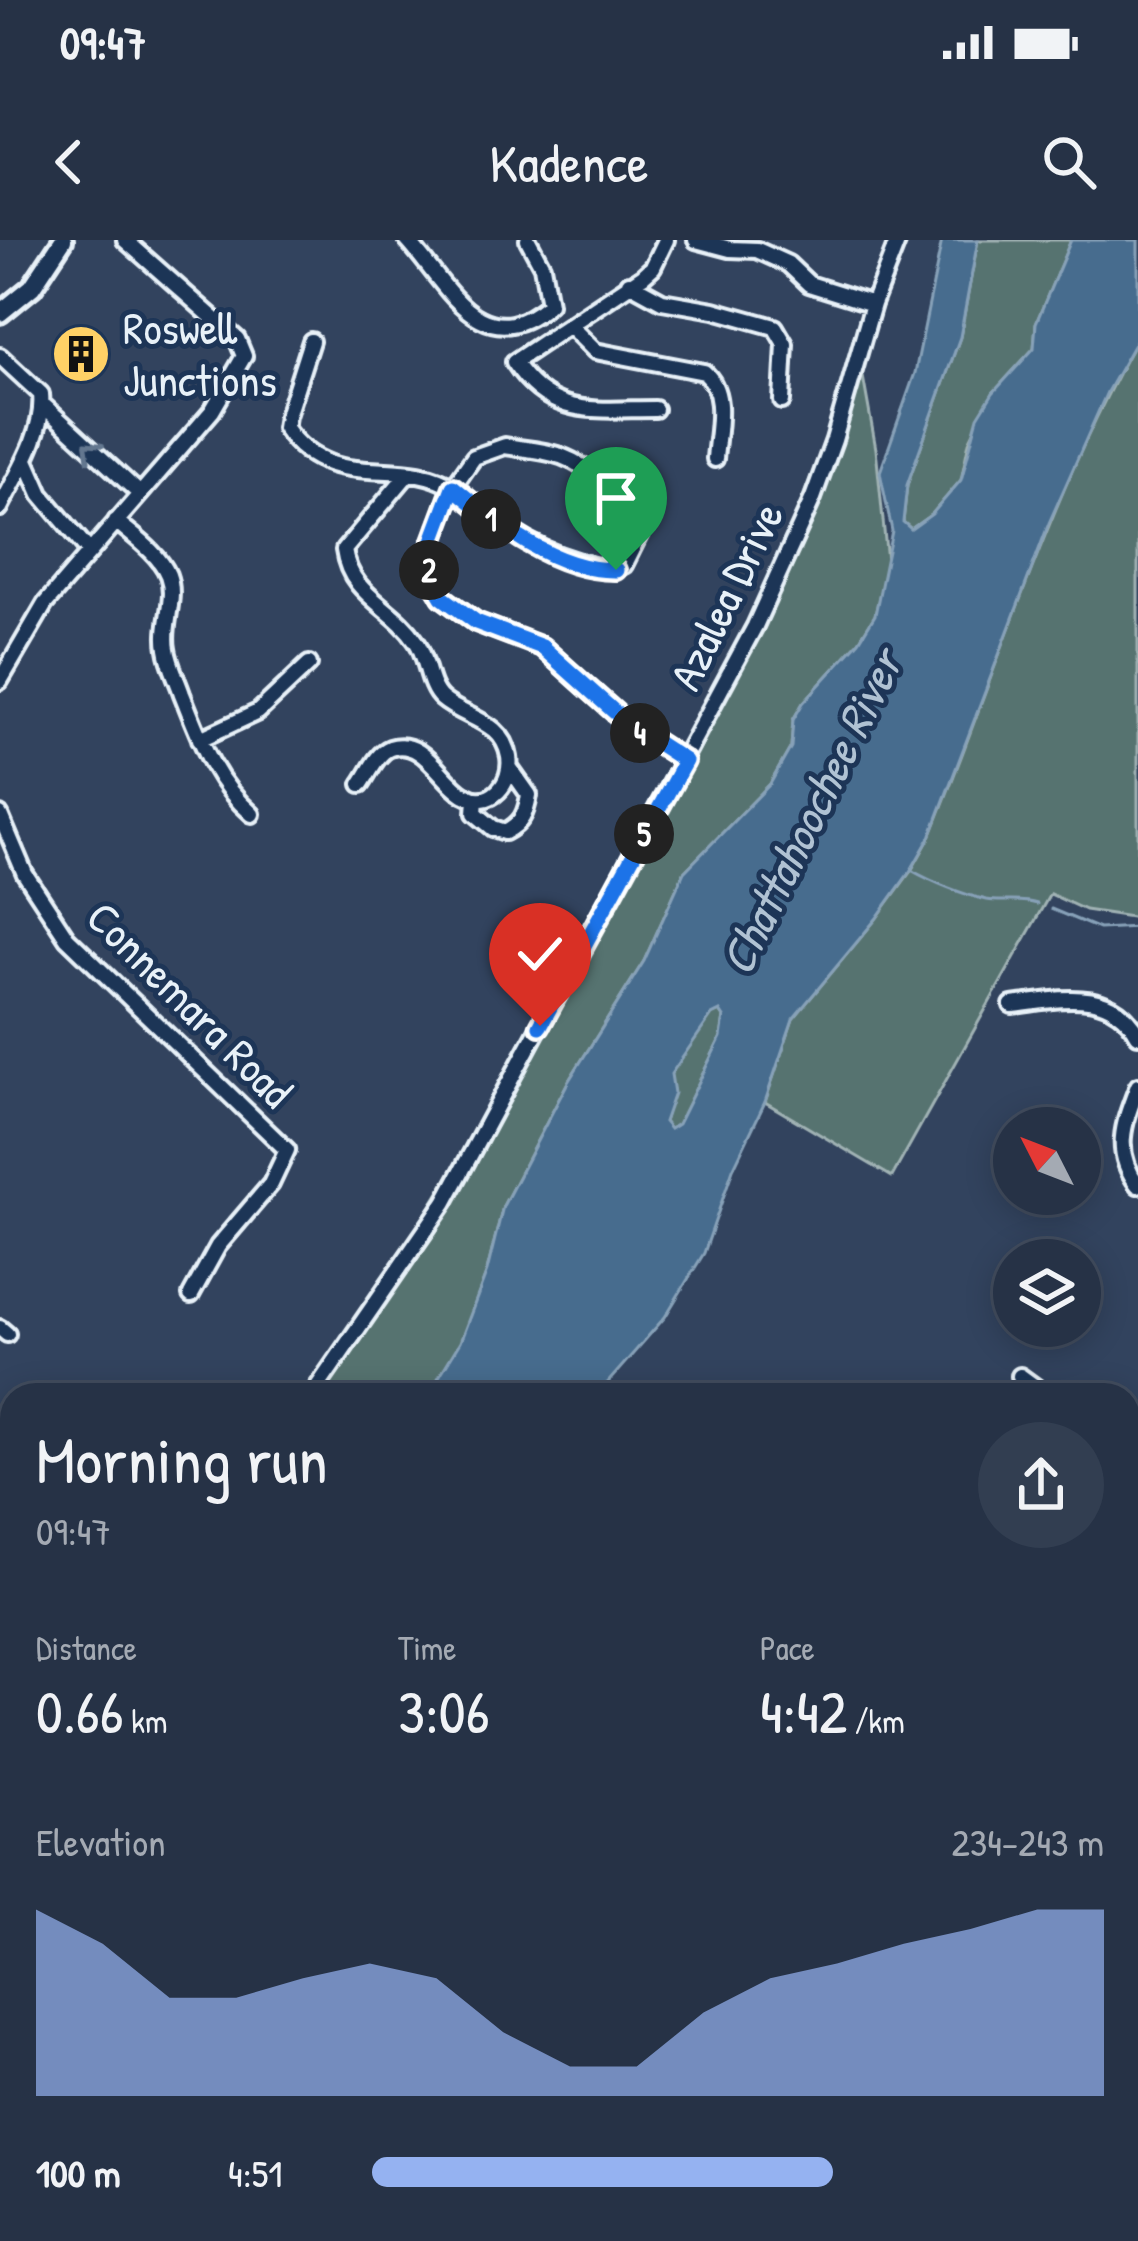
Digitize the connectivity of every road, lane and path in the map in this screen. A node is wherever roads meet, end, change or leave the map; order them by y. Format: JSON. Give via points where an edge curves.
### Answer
{"nodes":[{"id":1,"x":62,"y":240,"type":"edge"},
{"id":2,"x":125,"y":240,"type":"edge"},
{"id":3,"x":406,"y":240,"type":"edge"},
{"id":4,"x":528,"y":240,"type":"edge"},
{"id":5,"x":666,"y":240,"type":"edge"},
{"id":6,"x":696,"y":240,"type":"edge"},
{"id":7,"x":898,"y":240,"type":"edge"},
{"id":8,"x":629,"y":284,"type":"junction"},
{"id":9,"x":873,"y":304,"type":"junction"},
{"id":10,"x":0,"y":313,"type":"edge"},
{"id":11,"x":570,"y":326,"type":"junction"},
{"id":12,"x":311,"y":341,"type":"dead end"},
{"id":13,"x":0,"y":356,"type":"edge"},
{"id":14,"x":782,"y":401,"type":"dead end"},
{"id":15,"x":41,"y":408,"type":"junction"},
{"id":16,"x":655,"y":409,"type":"dead end"},
{"id":17,"x":715,"y":459,"type":"dead end"},
{"id":18,"x":26,"y":460,"type":"junction"},
{"id":19,"x":407,"y":475,"type":"junction"},
{"id":20,"x":453,"y":487,"type":"junction"},
{"id":21,"x":138,"y":497,"type":"junction"},
{"id":22,"x":0,"y":508,"type":"edge"},
{"id":23,"x":116,"y":521,"type":"junction"},
{"id":24,"x":89,"y":551,"type":"junction"},
{"id":25,"x":309,"y":664,"type":"dead end"},
{"id":26,"x":0,"y":681,"type":"edge"},
{"id":27,"x":200,"y":739,"type":"junction"},
{"id":28,"x":685,"y":761,"type":"junction"},
{"id":29,"x":509,"y":768,"type":"junction"},
{"id":30,"x":362,"y":784,"type":"dead end"},
{"id":31,"x":476,"y":799,"type":"junction"},
{"id":32,"x":252,"y":814,"type":"dead end"},
{"id":33,"x":0,"y":815,"type":"edge"},
{"id":34,"x":1012,"y":1005,"type":"dead end"},
{"id":35,"x":1138,"y":1035,"type":"edge"},
{"id":36,"x":1138,"y":1087,"type":"edge"},
{"id":37,"x":1138,"y":1185,"type":"edge"},
{"id":38,"x":191,"y":1294,"type":"dead end"},
{"id":39,"x":1020,"y":1376,"type":"dead end"},
{"id":40,"x":320,"y":1383,"type":"edge"},
{"id":41,"x":1030,"y":1383,"type":"edge"}],
"edges":[{"from":1,"to":10,"type":"main road","via":[[32,287]]},
{"from":2,"to":21,"type":"street","via":[[237,339],[244,356],[212,411]]},
{"from":3,"to":4,"type":"street","via":[[455,301],[508,324],[549,304]]},
{"from":5,"to":8,"type":"street","via":[[653,267]]},
{"from":6,"to":9,"type":"street","via":[[757,250],[809,284]]},
{"from":7,"to":9,"type":"street","name":"Azalea Drive"},
{"from":8,"to":11,"type":"street"},
{"from":8,"to":14,"type":"street","via":[[662,301],[775,327],[785,344]]},
{"from":9,"to":28,"type":"street","name":"Azalea Drive","via":[[813,498]]},
{"from":11,"to":16,"type":"street","via":[[514,362],[524,377],[568,409]]},
{"from":11,"to":17,"type":"street","via":[[595,351],[704,372],[714,381]]},
{"from":12,"to":19,"type":"street","via":[[287,416],[294,441],[347,470]]},
{"from":13,"to":15,"type":"street","via":[[41,394]]},
{"from":15,"to":18,"type":"street"},
{"from":21,"to":15,"type":"street","one_way":true},
{"from":18,"to":22,"type":"street"},
{"from":18,"to":24,"type":"street","via":[[41,494]]},
{"from":19,"to":20,"type":"street","via":[[436,476]]},
{"from":19,"to":29,"type":"street","via":[[344,550],[347,571],[414,637],[436,693],[505,742]]},
{"from":20,"to":20,"type":"street","via":[[489,449],[548,452],[617,498],[639,520],[640,533],[624,566],[606,570],[517,538]]},
{"from":20,"to":28,"type":"street","via":[[428,554],[442,597],[476,622],[542,647],[628,724]]},
{"from":21,"to":23,"type":"street"},
{"from":23,"to":24,"type":"street"},
{"from":23,"to":27,"type":"street","via":[[168,576],[166,649]]},
{"from":24,"to":26,"type":"street","via":[[45,604]]},
{"from":25,"to":27,"type":"street","via":[[258,712]]},
{"from":27,"to":32,"type":"street","via":[[223,784]]},
{"from":28,"to":40,"type":"street","name":"Azalea Drive","via":[[445,1202]]},
{"from":29,"to":31,"type":"street","via":[[500,790]]},
{"from":29,"to":31,"type":"street","via":[[529,795],[517,826],[493,828],[476,813]]},
{"from":30,"to":31,"type":"street","via":[[382,754],[404,747]]},
{"from":33,"to":38,"type":"street","name":"Connemara Road","via":[[62,933],[287,1150]]},
{"from":34,"to":35,"type":"street","via":[[1088,998],[1113,1007]]},
{"from":36,"to":37,"type":"street","via":[[1121,1140]]},
{"from":39,"to":41,"type":"street"}]}
